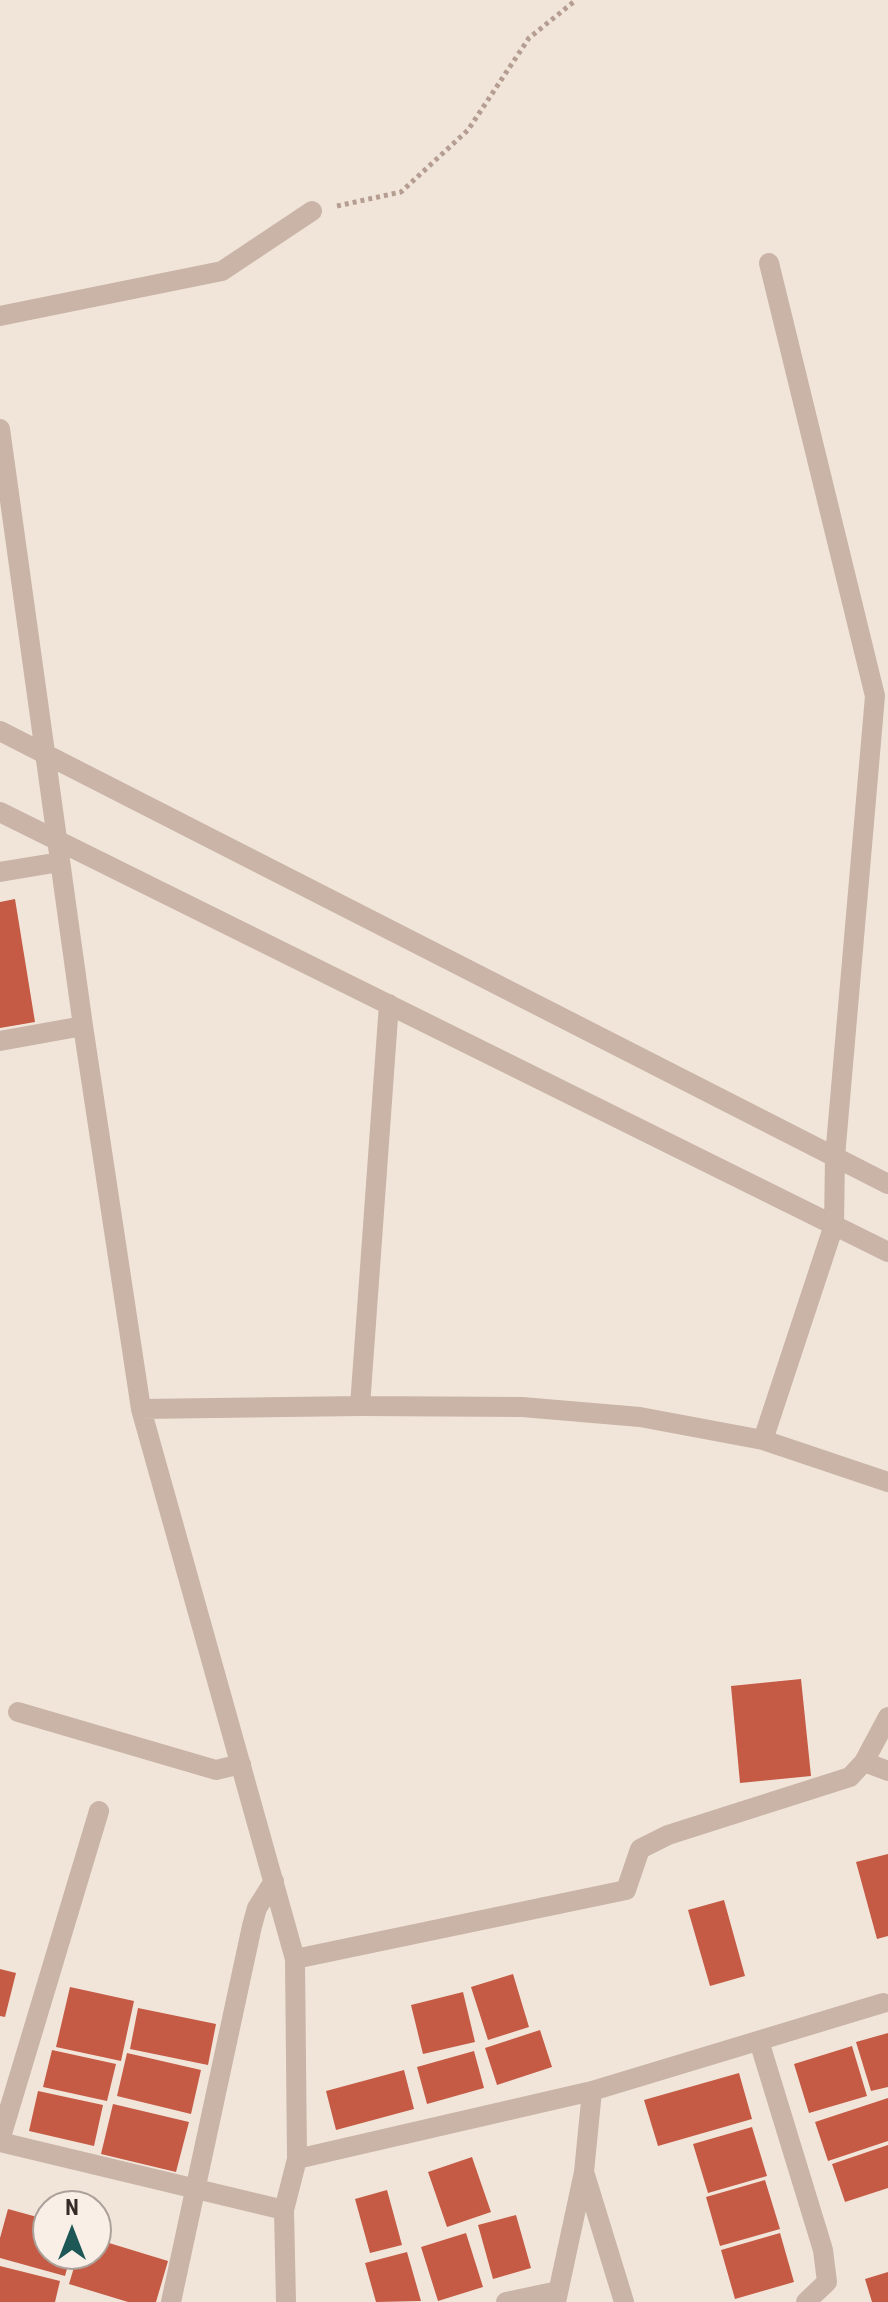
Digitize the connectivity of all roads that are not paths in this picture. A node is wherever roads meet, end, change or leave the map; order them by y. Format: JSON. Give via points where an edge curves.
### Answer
{"nodes":[{"id":1,"x":312,"y":211,"type":"road end"},
{"id":2,"x":769,"y":263,"type":"dead end"},
{"id":3,"x":0,"y":316,"type":"edge"},
{"id":4,"x":0,"y":429,"type":"edge"},
{"id":5,"x":881,"y":696,"type":"edge"},
{"id":6,"x":0,"y":731,"type":"edge"},
{"id":7,"x":46,"y":754,"type":"junction"},
{"id":8,"x":0,"y":812,"type":"edge"},
{"id":9,"x":57,"y":841,"type":"junction"},
{"id":10,"x":60,"y":862,"type":"junction"},
{"id":11,"x":0,"y":872,"type":"edge"},
{"id":12,"x":389,"y":1004,"type":"junction"},
{"id":13,"x":83,"y":1026,"type":"junction"},
{"id":14,"x":0,"y":1041,"type":"edge"},
{"id":15,"x":835,"y":1157,"type":"junction"},
{"id":16,"x":888,"y":1184,"type":"edge"},
{"id":17,"x":834,"y":1225,"type":"junction"},
{"id":18,"x":888,"y":1252,"type":"edge"},
{"id":19,"x":360,"y":1406,"type":"junction"},
{"id":20,"x":141,"y":1409,"type":"junction"},
{"id":21,"x":763,"y":1440,"type":"junction"},
{"id":22,"x":888,"y":1482,"type":"edge"},
{"id":23,"x":18,"y":1712,"type":"dead end"},
{"id":24,"x":888,"y":1717,"type":"edge"},
{"id":25,"x":864,"y":1762,"type":"junction"},
{"id":26,"x":241,"y":1764,"type":"junction"},
{"id":27,"x":888,"y":1771,"type":"edge"},
{"id":28,"x":99,"y":1811,"type":"dead end"},
{"id":29,"x":274,"y":1881,"type":"junction"},
{"id":30,"x":295,"y":1959,"type":"junction"},
{"id":31,"x":883,"y":2003,"type":"dead end"},
{"id":32,"x":759,"y":2041,"type":"junction"},
{"id":33,"x":592,"y":2091,"type":"junction"},
{"id":34,"x":0,"y":2141,"type":"edge"},
{"id":35,"x":297,"y":2159,"type":"junction"},
{"id":36,"x":584,"y":2172,"type":"junction"},
{"id":37,"x":196,"y":2189,"type":"junction"},
{"id":38,"x":284,"y":2210,"type":"junction"},
{"id":39,"x":557,"y":2296,"type":"edge"},
{"id":40,"x":628,"y":2300,"type":"edge"},
{"id":41,"x":171,"y":2302,"type":"edge"},
{"id":42,"x":286,"y":2302,"type":"edge"},
{"id":43,"x":506,"y":2302,"type":"edge"},
{"id":44,"x":806,"y":2302,"type":"edge"}],
"edges":[{"from":1,"to":3,"type":"street","via":[[222,271]]},
{"from":2,"to":5,"type":"street"},
{"from":4,"to":7,"type":"street"},
{"from":5,"to":15,"type":"street"},
{"from":6,"to":7,"type":"street"},
{"from":7,"to":9,"type":"street"},
{"from":7,"to":15,"type":"street"},
{"from":8,"to":9,"type":"street"},
{"from":9,"to":10,"type":"street"},
{"from":9,"to":12,"type":"street"},
{"from":10,"to":11,"type":"street"},
{"from":10,"to":13,"type":"street"},
{"from":12,"to":17,"type":"street"},
{"from":12,"to":19,"type":"street"},
{"from":13,"to":14,"type":"street"},
{"from":13,"to":20,"type":"street"},
{"from":15,"to":16,"type":"street"},
{"from":15,"to":17,"type":"street"},
{"from":17,"to":18,"type":"street"},
{"from":17,"to":21,"type":"street"},
{"from":19,"to":20,"type":"street"},
{"from":19,"to":21,"type":"street","via":[[522,1407],[640,1417]]},
{"from":20,"to":26,"type":"street"},
{"from":21,"to":22,"type":"street"},
{"from":23,"to":26,"type":"street","via":[[216,1770]]},
{"from":24,"to":25,"type":"street"},
{"from":25,"to":27,"type":"street"},
{"from":25,"to":30,"type":"street","via":[[850,1777],[668,1835],[640,1849],[626,1890]]},
{"from":26,"to":29,"type":"street"},
{"from":28,"to":34,"type":"street"},
{"from":29,"to":30,"type":"street"},
{"from":29,"to":37,"type":"street","via":[[254,1917]]},
{"from":30,"to":35,"type":"street"},
{"from":31,"to":32,"type":"street"},
{"from":32,"to":33,"type":"street"},
{"from":32,"to":44,"type":"street","via":[[823,2250],[827,2282]]},
{"from":33,"to":35,"type":"street"},
{"from":33,"to":36,"type":"street"},
{"from":34,"to":37,"type":"street"},
{"from":35,"to":38,"type":"street"},
{"from":36,"to":39,"type":"street"},
{"from":36,"to":40,"type":"street"},
{"from":37,"to":38,"type":"street"},
{"from":37,"to":41,"type":"street"},
{"from":38,"to":42,"type":"street"},
{"from":39,"to":43,"type":"street"}]}
